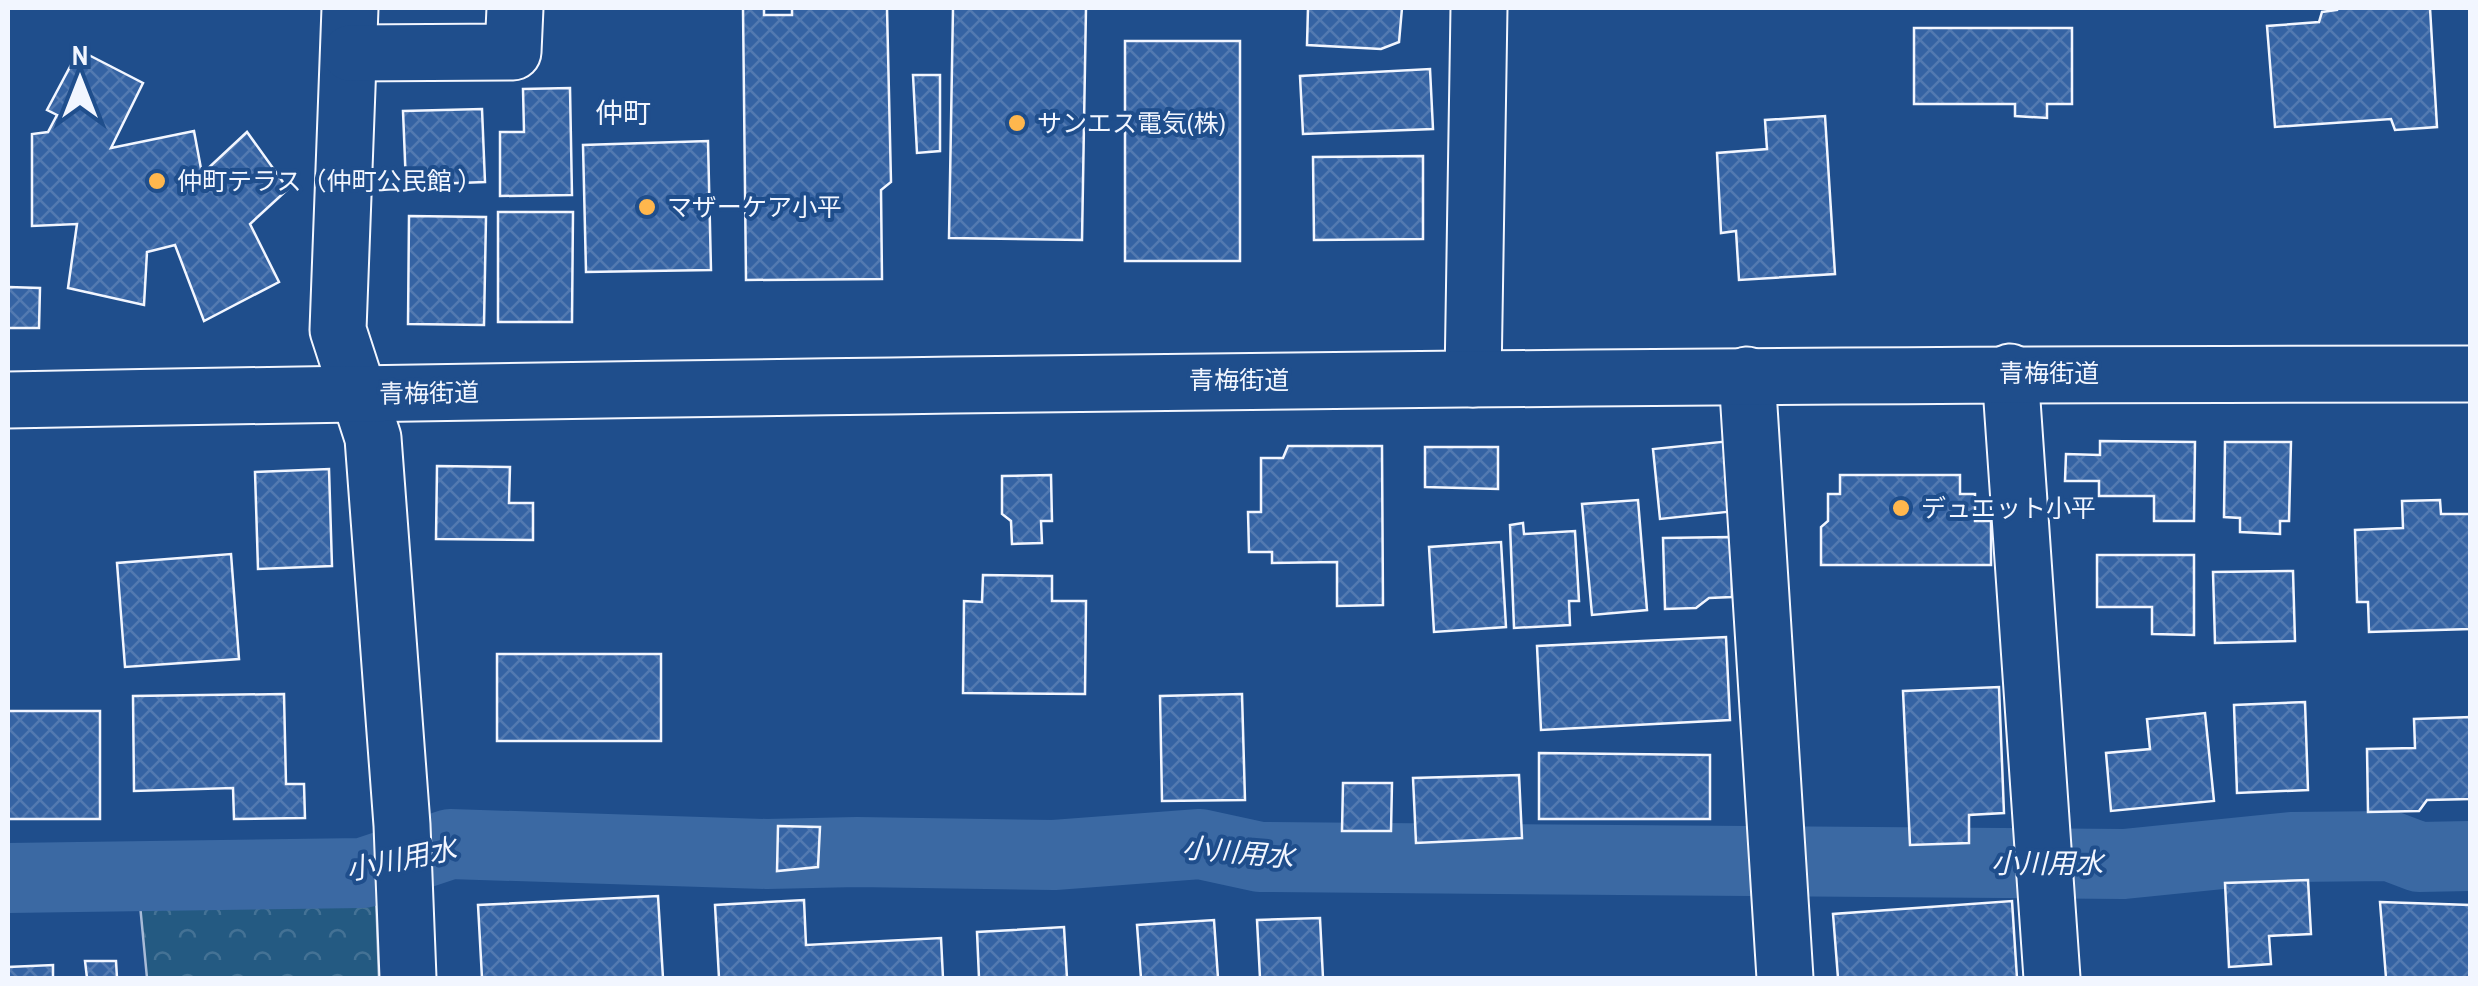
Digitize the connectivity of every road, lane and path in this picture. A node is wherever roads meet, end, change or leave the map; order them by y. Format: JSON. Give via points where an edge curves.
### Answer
{"nodes":[{"id":1,"x":515,"y":8,"type":"edge"},
{"id":2,"x":1479,"y":8,"type":"edge"},
{"id":3,"x":350,"y":32,"type":"edge"},
{"id":4,"x":2010,"y":372,"type":"junction"},
{"id":5,"x":2470,"y":374,"type":"edge"},
{"id":6,"x":1747,"y":375,"type":"junction"},
{"id":7,"x":1473,"y":379,"type":"junction"},
{"id":8,"x":357,"y":394,"type":"junction"},
{"id":9,"x":8,"y":400,"type":"edge"},
{"id":10,"x":408,"y":978,"type":"edge"},
{"id":11,"x":1785,"y":978,"type":"edge"},
{"id":12,"x":2052,"y":978,"type":"edge"}],
"edges":[{"from":1,"to":3,"type":"main road","via":[[513,52]]},
{"from":2,"to":7,"type":"main road"},
{"from":3,"to":8,"type":"main road","via":[[338,330]]},
{"from":4,"to":5,"type":"main road","name":"青梅街道"},
{"from":4,"to":6,"type":"main road","name":"青梅街道"},
{"from":4,"to":12,"type":"main road"},
{"from":6,"to":7,"type":"main road","name":"青梅街道"},
{"from":6,"to":11,"type":"main road"},
{"from":7,"to":8,"type":"main road","name":"青梅街道"},
{"from":8,"to":9,"type":"main road","name":"青梅街道"},
{"from":8,"to":10,"type":"main road","via":[[374,438]]}]}
